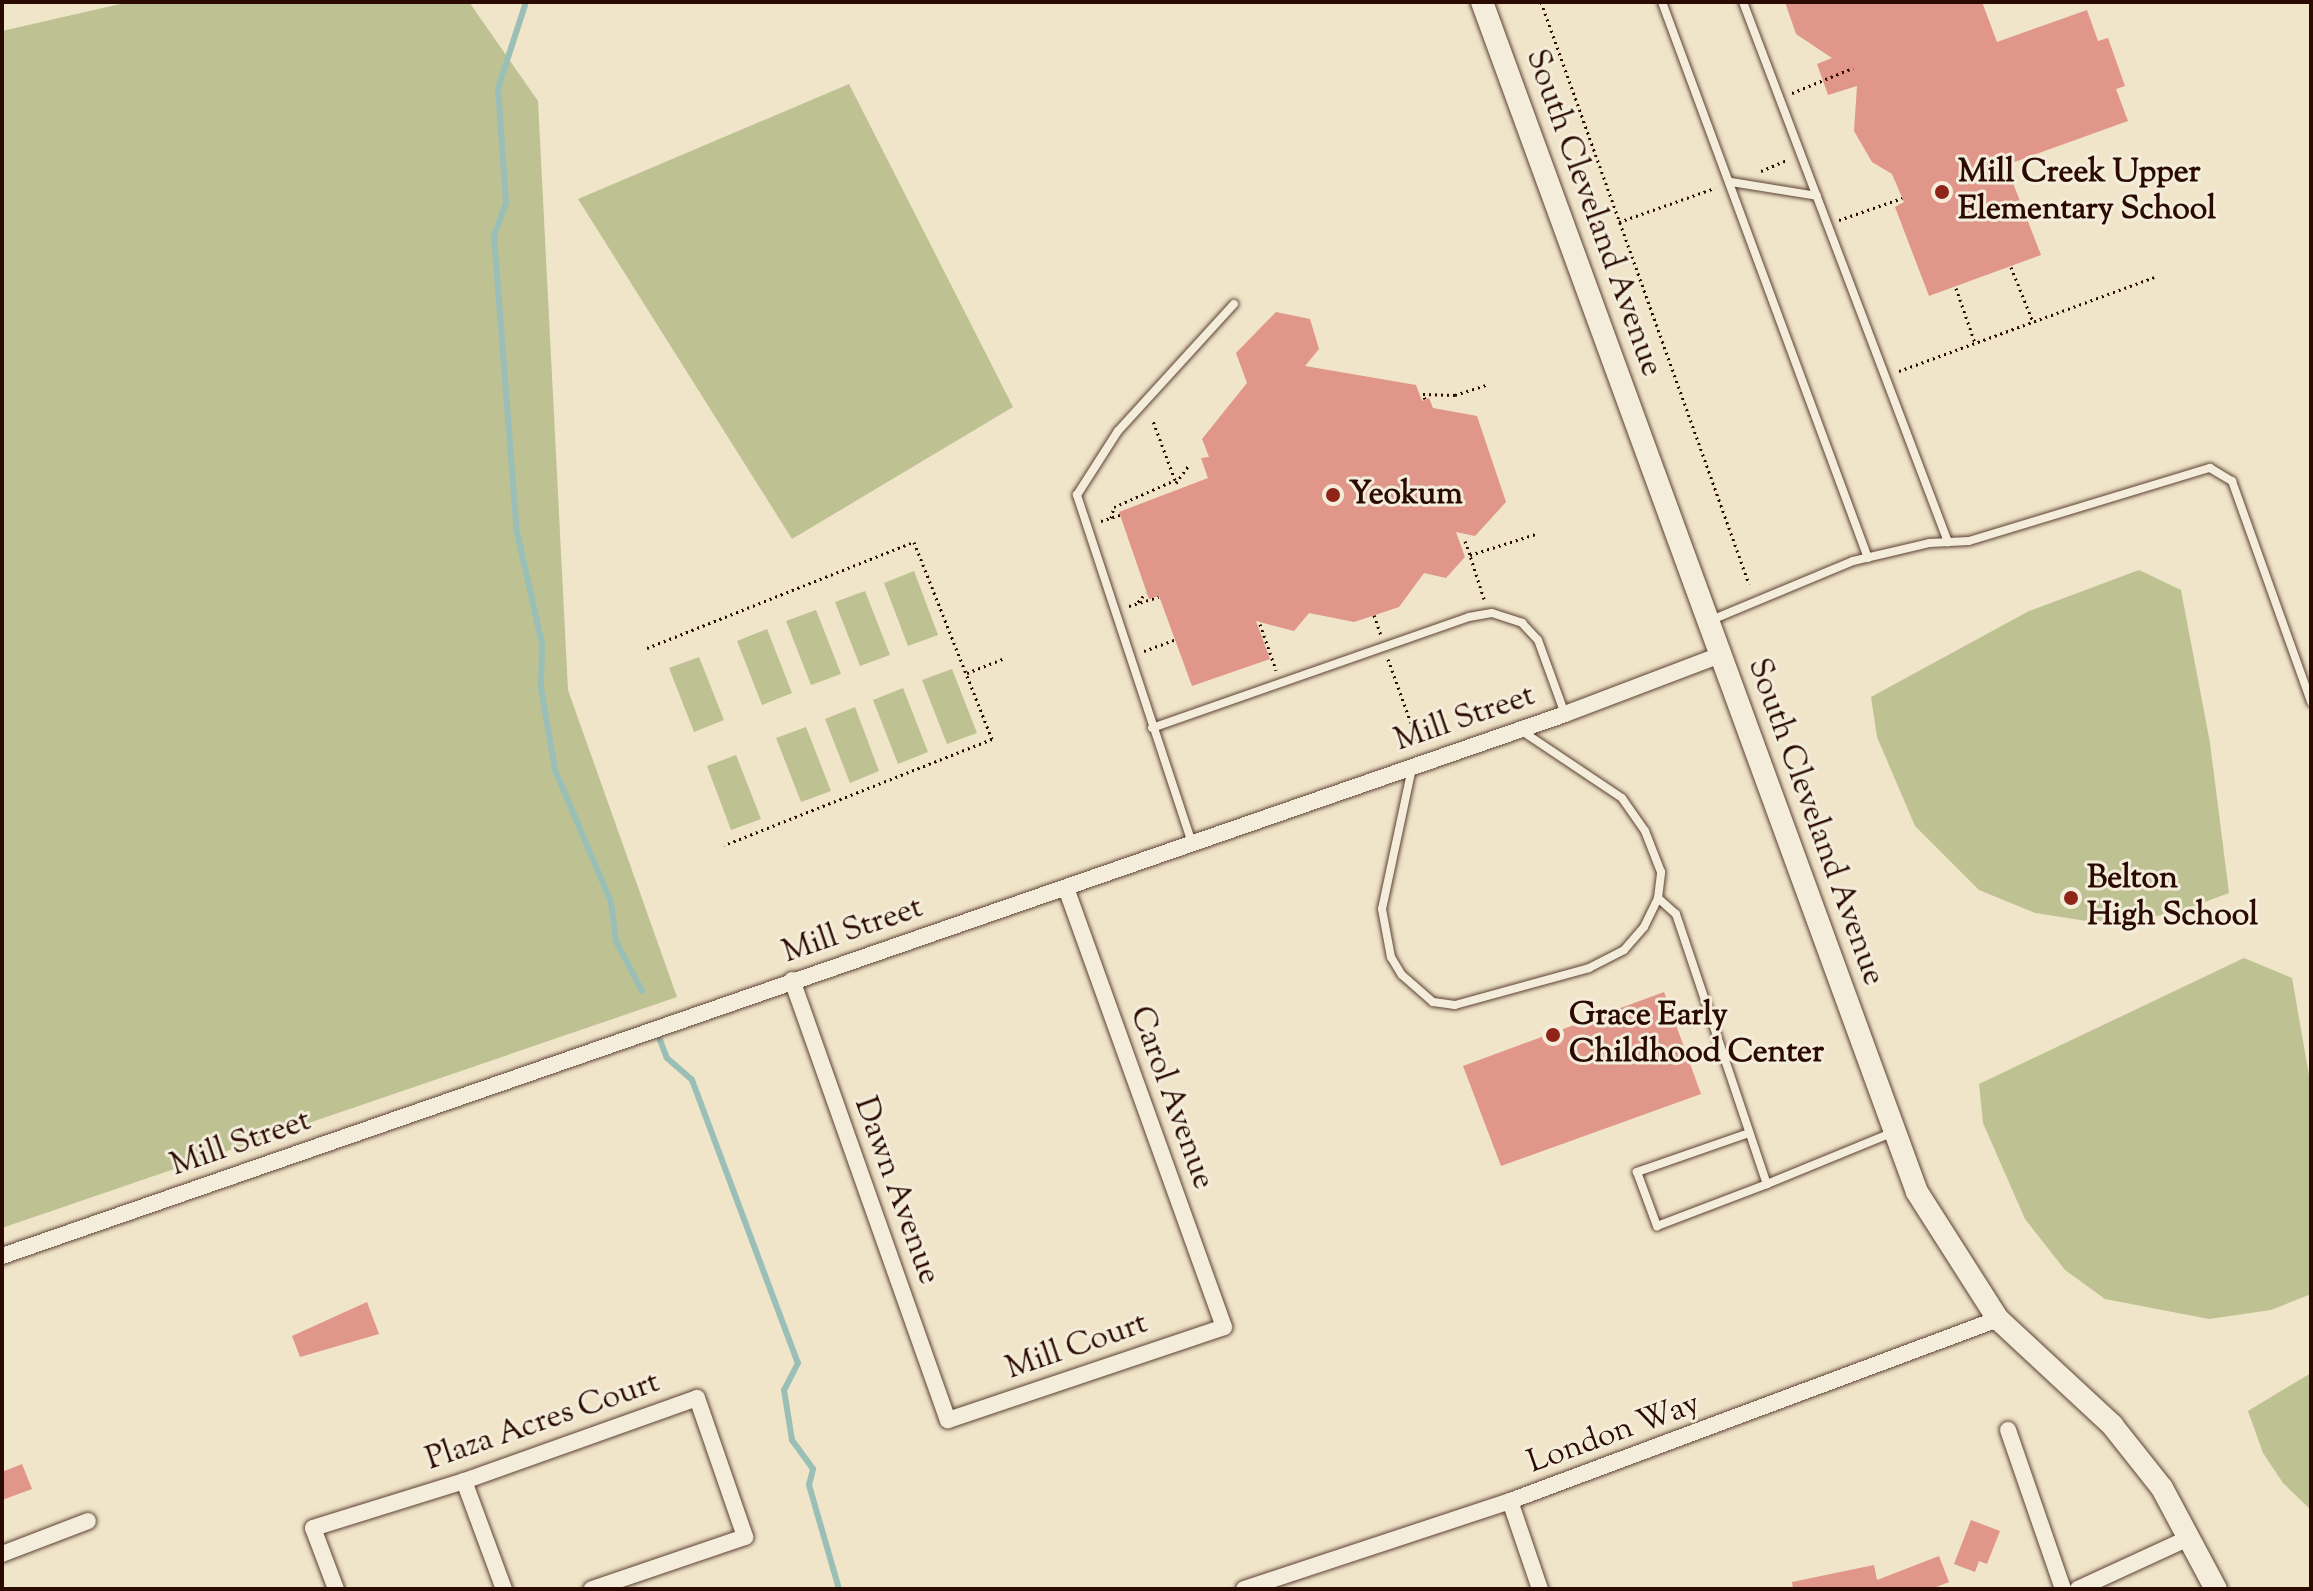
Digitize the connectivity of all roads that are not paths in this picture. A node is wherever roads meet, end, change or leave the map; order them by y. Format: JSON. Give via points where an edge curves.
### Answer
{"nodes":[{"id":1,"x":1482,"y":2,"type":"edge"},
{"id":2,"x":1662,"y":2,"type":"edge"},
{"id":3,"x":1743,"y":2,"type":"edge"},
{"id":4,"x":1731,"y":182,"type":"junction"},
{"id":5,"x":1817,"y":196,"type":"junction"},
{"id":6,"x":1234,"y":304,"type":"dead end"},
{"id":7,"x":1948,"y":542,"type":"junction"},
{"id":8,"x":1868,"y":558,"type":"junction"},
{"id":9,"x":1708,"y":622,"type":"junction"},
{"id":10,"x":1720,"y":655,"type":"junction"},
{"id":11,"x":2307,"y":682,"type":"edge"},
{"id":12,"x":2311,"y":702,"type":"edge"},
{"id":13,"x":1565,"y":714,"type":"junction"},
{"id":14,"x":1152,"y":728,"type":"junction"},
{"id":15,"x":1520,"y":730,"type":"junction"},
{"id":16,"x":1412,"y":767,"type":"junction"},
{"id":17,"x":1192,"y":843,"type":"junction"},
{"id":18,"x":1066,"y":888,"type":"junction"},
{"id":19,"x":1658,"y":898,"type":"junction"},
{"id":20,"x":792,"y":980,"type":"junction"},
{"id":21,"x":1895,"y":1131,"type":"junction"},
{"id":22,"x":1749,"y":1133,"type":"junction"},
{"id":23,"x":1767,"y":1184,"type":"junction"},
{"id":24,"x":2,"y":1256,"type":"edge"},
{"id":25,"x":1998,"y":1319,"type":"junction"},
{"id":26,"x":1224,"y":1327,"type":"joint"},
{"id":27,"x":948,"y":1420,"type":"joint"},
{"id":28,"x":2008,"y":1430,"type":"dead end"},
{"id":29,"x":464,"y":1481,"type":"junction"},
{"id":30,"x":1510,"y":1501,"type":"junction"},
{"id":31,"x":88,"y":1521,"type":"dead end"},
{"id":32,"x":2191,"y":1537,"type":"junction"},
{"id":33,"x":2,"y":1554,"type":"edge"},
{"id":34,"x":336,"y":1589,"type":"edge"},
{"id":35,"x":504,"y":1589,"type":"edge"},
{"id":36,"x":592,"y":1589,"type":"edge"},
{"id":37,"x":1244,"y":1589,"type":"edge"},
{"id":38,"x":1540,"y":1589,"type":"edge"},
{"id":39,"x":2063,"y":1589,"type":"edge"},
{"id":40,"x":2078,"y":1589,"type":"edge"},
{"id":41,"x":2216,"y":1589,"type":"edge"}],
"edges":[{"from":1,"to":9,"type":"street","name":"South Cleveland Avenue"},
{"from":2,"to":4,"type":"lane"},
{"from":3,"to":5,"type":"lane"},
{"from":4,"to":5,"type":"lane"},
{"from":4,"to":8,"type":"lane"},
{"from":5,"to":7,"type":"lane"},
{"from":6,"to":14,"type":"lane","via":[[1118,431],[1077,495]]},
{"from":7,"to":8,"type":"lane"},
{"from":7,"to":11,"type":"lane","via":[[1969,541],[2210,468],[2232,481]]},
{"from":8,"to":9,"type":"lane"},
{"from":9,"to":10,"type":"street","name":"South Cleveland Avenue"},
{"from":10,"to":13,"type":"street","name":"Mill Street"},
{"from":10,"to":21,"type":"street","name":"South Cleveland Avenue"},
{"from":11,"to":12,"type":"lane"},
{"from":13,"to":14,"type":"lane","via":[[1538,640],[1522,623],[1492,613]]},
{"from":13,"to":15,"type":"street","name":"Mill Street"},
{"from":14,"to":17,"type":"lane"},
{"from":15,"to":16,"type":"street","name":"Mill Street"},
{"from":15,"to":19,"type":"lane","via":[[1622,798],[1645,831],[1661,872]]},
{"from":16,"to":17,"type":"street","name":"Mill Street"},
{"from":16,"to":19,"type":"lane","via":[[1382,909],[1391,957],[1433,1002],[1455,1005],[1589,968],[1624,950],[1644,927]]},
{"from":17,"to":18,"type":"street","name":"Mill Street"},
{"from":18,"to":20,"type":"street","name":"Mill Street"},
{"from":18,"to":26,"type":"street","name":"Carol Avenue"},
{"from":19,"to":22,"type":"lane","via":[[1676,914]]},
{"from":20,"to":24,"type":"street","name":"Mill Street"},
{"from":20,"to":27,"type":"street","name":"Dawn Avenue"},
{"from":21,"to":23,"type":"lane"},
{"from":21,"to":25,"type":"street","name":"South Cleveland Avenue","via":[[1917,1192]]},
{"from":22,"to":23,"type":"lane"},
{"from":22,"to":23,"type":"lane","via":[[1637,1172],[1657,1226]]},
{"from":25,"to":30,"type":"street","name":"London Way"},
{"from":25,"to":32,"type":"street","name":"South Cleveland Avenue","via":[[2112,1425],[2162,1488]]},
{"from":26,"to":27,"type":"street","name":"Mill Court"},
{"from":28,"to":39,"type":"street"},
{"from":29,"to":34,"type":"street","name":"Plaza Acres Court","via":[[313,1528]]},
{"from":29,"to":35,"type":"street"},
{"from":29,"to":36,"type":"street","name":"Plaza Acres Court","via":[[697,1398],[745,1537]]},
{"from":30,"to":37,"type":"street","name":"London Way"},
{"from":30,"to":38,"type":"street"},
{"from":31,"to":33,"type":"street"},
{"from":32,"to":40,"type":"street"},
{"from":32,"to":41,"type":"street","name":"South Cleveland Avenue"}]}
